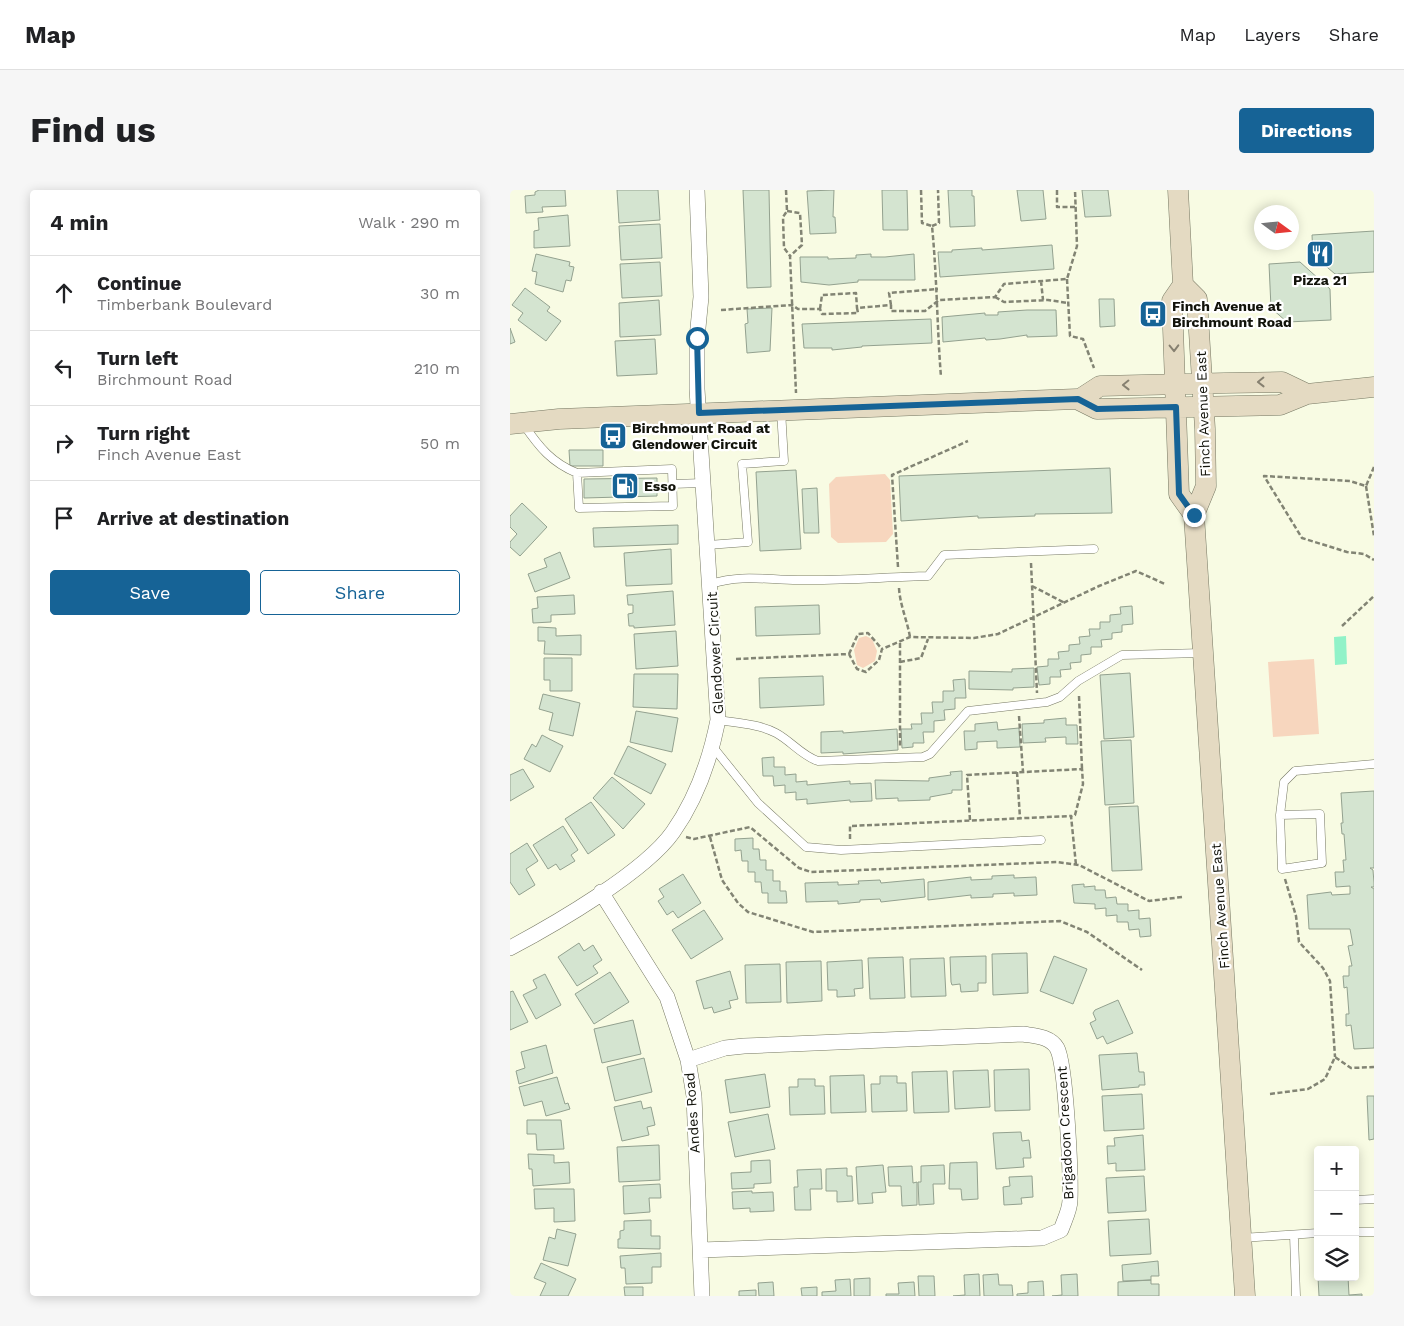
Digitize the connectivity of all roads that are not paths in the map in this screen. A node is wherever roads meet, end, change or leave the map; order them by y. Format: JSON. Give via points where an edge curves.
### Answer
{"nodes":[{"id":1,"x":697,"y":190,"type":"edge"},
{"id":2,"x":1178,"y":190,"type":"edge"},
{"id":3,"x":1183,"y":285,"type":"junction"},
{"id":4,"x":1175,"y":384,"type":"junction"},
{"id":5,"x":1202,"y":384,"type":"junction"},
{"id":6,"x":1374,"y":387,"type":"edge"},
{"id":7,"x":1308,"y":394,"type":"junction"},
{"id":8,"x":1080,"y":399,"type":"junction"},
{"id":9,"x":1176,"y":407,"type":"junction"},
{"id":10,"x":1204,"y":407,"type":"junction"},
{"id":11,"x":788,"y":409,"type":"junction"},
{"id":12,"x":699,"y":413,"type":"junction"},
{"id":13,"x":517,"y":423,"type":"edge"},
{"id":14,"x":577,"y":473,"type":"junction"},
{"id":15,"x":703,"y":483,"type":"junction"},
{"id":16,"x":672,"y":484,"type":"junction"},
{"id":17,"x":642,"y":497,"type":"dead end"},
{"id":18,"x":605,"y":498,"type":"dead end"},
{"id":19,"x":622,"y":498,"type":"dead end"},
{"id":20,"x":642,"y":506,"type":"junction"},
{"id":21,"x":623,"y":507,"type":"junction"},
{"id":22,"x":605,"y":508,"type":"junction"},
{"id":23,"x":1194,"y":515,"type":"junction"},
{"id":24,"x":708,"y":545,"type":"junction"},
{"id":25,"x":1094,"y":549,"type":"dead end"},
{"id":26,"x":711,"y":584,"type":"junction"},
{"id":27,"x":1202,"y":653,"type":"junction"},
{"id":28,"x":718,"y":720,"type":"junction"},
{"id":29,"x":713,"y":747,"type":"junction"},
{"id":30,"x":1374,"y":764,"type":"edge"},
{"id":31,"x":1280,"y":815,"type":"junction"},
{"id":32,"x":1040,"y":840,"type":"dead end"},
{"id":33,"x":601,"y":892,"type":"junction"},
{"id":34,"x":510,"y":948,"type":"edge"},
{"id":35,"x":688,"y":1060,"type":"junction"},
{"id":36,"x":1374,"y":1199,"type":"edge"},
{"id":37,"x":1359,"y":1200,"type":"edge"},
{"id":38,"x":1359,"y":1232,"type":"edge"},
{"id":39,"x":1374,"y":1232,"type":"edge"},
{"id":40,"x":1314,"y":1233,"type":"edge"},
{"id":41,"x":1294,"y":1235,"type":"junction"},
{"id":42,"x":1241,"y":1238,"type":"junction"},
{"id":43,"x":701,"y":1250,"type":"junction"},
{"id":44,"x":702,"y":1296,"type":"edge"},
{"id":45,"x":1245,"y":1296,"type":"edge"},
{"id":46,"x":1296,"y":1296,"type":"edge"}],
"edges":[{"from":1,"to":12,"type":"street","name":"Glendower Circuit","via":[[701,296],[697,338]]},
{"from":2,"to":3,"type":"main road","name":"Finch Avenue East"},
{"from":3,"to":4,"type":"main road","name":"Finch Avenue East","one_way":true,"via":[[1172,301]]},
{"from":3,"to":5,"type":"main road","name":"Finch Avenue East","via":[[1196,299]]},
{"from":4,"to":5,"type":"main road"},
{"from":4,"to":8,"type":"main road","one_way":true,"via":[[1100,386]]},
{"from":4,"to":9,"type":"main road","name":"Finch Avenue East"},
{"from":7,"to":5,"type":"main road","one_way":true,"via":[[1282,382]]},
{"from":5,"to":10,"type":"main road","name":"Finch Avenue East"},
{"from":6,"to":7,"type":"main road"},
{"from":7,"to":10,"type":"main road","via":[[1280,405]]},
{"from":8,"to":9,"type":"main road","via":[[1097,409]]},
{"from":8,"to":11,"type":"main road"},
{"from":9,"to":10,"type":"main road"},
{"from":9,"to":23,"type":"main road","name":"Finch Avenue East","via":[[1179,494]]},
{"from":10,"to":23,"type":"main road","name":"Finch Avenue East","via":[[1206,486]]},
{"from":11,"to":12,"type":"main road"},
{"from":11,"to":24,"type":"lane","via":[[784,461],[742,464],[748,542]]},
{"from":12,"to":13,"type":"main road"},
{"from":12,"to":15,"type":"street","name":"Glendower Circuit"},
{"from":13,"to":14,"type":"lane","via":[[560,466]]},
{"from":14,"to":16,"type":"lane","via":[[622,475],[672,469]]},
{"from":14,"to":22,"type":"lane","via":[[579,508]]},
{"from":15,"to":16,"type":"lane"},
{"from":15,"to":24,"type":"street","name":"Glendower Circuit"},
{"from":16,"to":20,"type":"lane","via":[[673,506]]},
{"from":17,"to":20,"type":"lane"},
{"from":18,"to":22,"type":"lane"},
{"from":19,"to":21,"type":"lane"},
{"from":20,"to":21,"type":"lane"},
{"from":21,"to":22,"type":"lane"},
{"from":23,"to":27,"type":"main road","name":"Finch Avenue East"},
{"from":24,"to":26,"type":"street","name":"Glendower Circuit"},
{"from":25,"to":26,"type":"lane","via":[[944,554],[928,576],[797,580],[750,577],[730,578]]},
{"from":26,"to":28,"type":"street","name":"Glendower Circuit"},
{"from":27,"to":28,"type":"lane","via":[[1122,654],[1078,681],[1060,697],[1038,704],[968,711],[930,754],[923,757],[818,761],[767,728]]},
{"from":27,"to":42,"type":"main road","name":"Finch Avenue East"},
{"from":28,"to":29,"type":"street","name":"Glendower Circuit"},
{"from":29,"to":32,"type":"lane","via":[[758,803],[806,848],[822,850]]},
{"from":29,"to":33,"type":"street","name":"Glendower Circuit","via":[[692,801],[673,832],[652,855]]},
{"from":30,"to":31,"type":"lane","via":[[1295,771],[1284,782]]},
{"from":31,"to":31,"type":"lane","via":[[1282,869],[1322,864],[1320,814]]},
{"from":33,"to":34,"type":"street","name":"Glendower Circuit"},
{"from":33,"to":35,"type":"street","name":"Andes Road","via":[[667,997]]},
{"from":35,"to":43,"type":"street","name":"Andes Road","via":[[694,1096]]},
{"from":35,"to":43,"type":"street","name":"Brigadoon Crescent","via":[[725,1048],[744,1046],[1023,1034],[1046,1038],[1056,1048],[1061,1060],[1063,1083],[1070,1203],[1061,1230],[1042,1238]]},
{"from":36,"to":37,"type":"lane"},
{"from":38,"to":39,"type":"lane"},
{"from":40,"to":41,"type":"lane"},
{"from":41,"to":42,"type":"lane"},
{"from":41,"to":46,"type":"lane"},
{"from":42,"to":45,"type":"main road","name":"Finch Avenue East"},
{"from":43,"to":44,"type":"street","name":"Andes Road"}]}
